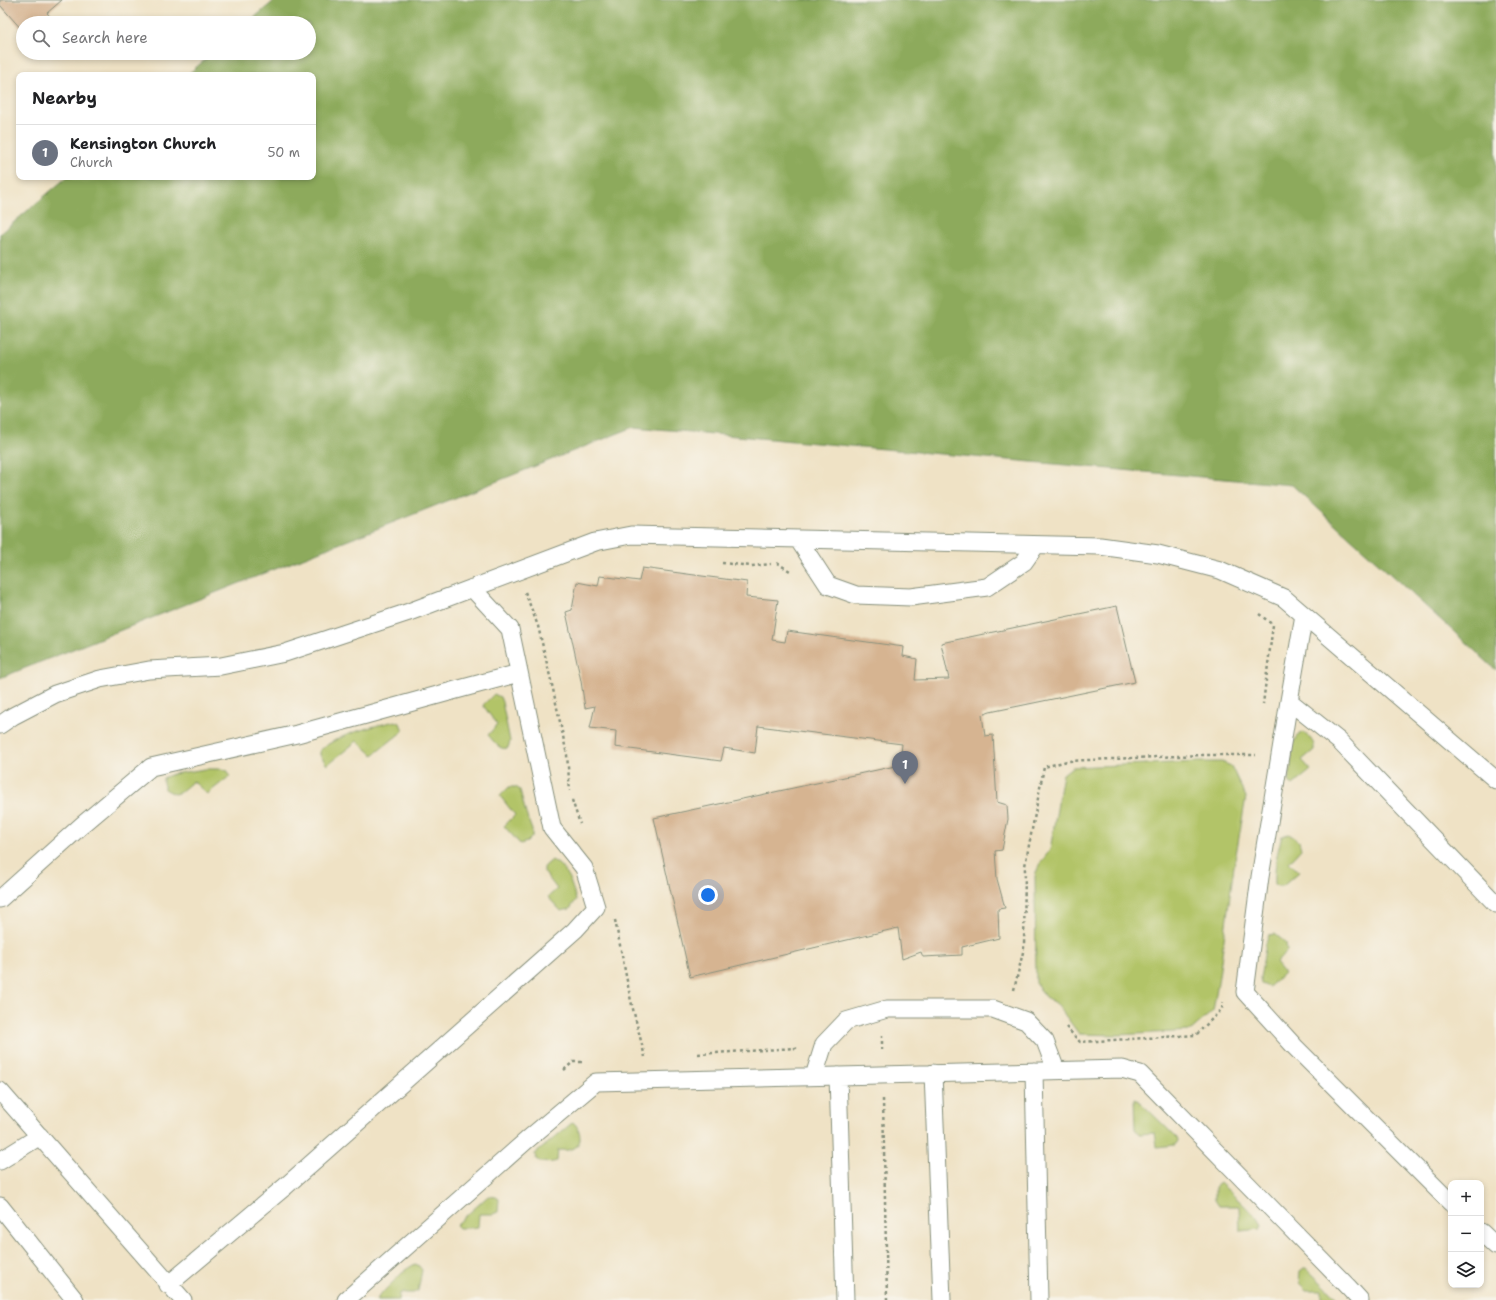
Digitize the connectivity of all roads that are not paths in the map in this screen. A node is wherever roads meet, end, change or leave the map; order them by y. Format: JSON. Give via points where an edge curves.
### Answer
{"nodes":[{"id":1,"x":798,"y":539,"type":"junction"},
{"id":2,"x":1036,"y":545,"type":"junction"},
{"id":3,"x":472,"y":588,"type":"junction"},
{"id":4,"x":1304,"y":615,"type":"junction"},
{"id":5,"x":519,"y":673,"type":"junction"},
{"id":6,"x":1289,"y":701,"type":"junction"},
{"id":7,"x":0,"y":725,"type":"edge"},
{"id":8,"x":1496,"y":780,"type":"edge"},
{"id":9,"x":0,"y":899,"type":"edge"},
{"id":10,"x":1496,"y":904,"type":"edge"},
{"id":11,"x":1056,"y":1070,"type":"junction"},
{"id":12,"x":1034,"y":1071,"type":"junction"},
{"id":13,"x":934,"y":1073,"type":"junction"},
{"id":14,"x":814,"y":1076,"type":"junction"},
{"id":15,"x":838,"y":1076,"type":"junction"},
{"id":16,"x":0,"y":1090,"type":"edge"},
{"id":17,"x":6,"y":1109,"type":"edge"},
{"id":18,"x":40,"y":1136,"type":"junction"},
{"id":19,"x":0,"y":1161,"type":"edge"},
{"id":20,"x":1448,"y":1200,"type":"edge"},
{"id":21,"x":0,"y":1206,"type":"edge"},
{"id":22,"x":1484,"y":1235,"type":"edge"},
{"id":23,"x":1496,"y":1246,"type":"edge"},
{"id":24,"x":168,"y":1285,"type":"junction"},
{"id":25,"x":75,"y":1300,"type":"edge"},
{"id":26,"x":183,"y":1300,"type":"edge"},
{"id":27,"x":346,"y":1300,"type":"edge"},
{"id":28,"x":845,"y":1300,"type":"edge"},
{"id":29,"x":942,"y":1300,"type":"edge"},
{"id":30,"x":1039,"y":1300,"type":"edge"},
{"id":31,"x":1360,"y":1300,"type":"edge"}],
"edges":[{"from":1,"to":2,"type":"lane"},
{"from":1,"to":2,"type":"lane","via":[[828,585],[856,595],[911,597],[987,587],[1024,562]]},
{"from":1,"to":3,"type":"lane","via":[[630,535],[595,542]]},
{"from":2,"to":4,"type":"lane","via":[[1100,546],[1151,553],[1220,570],[1284,598]]},
{"from":3,"to":5,"type":"lane","via":[[510,628]]},
{"from":3,"to":7,"type":"lane","via":[[401,615],[285,653],[221,666],[149,670],[100,679],[55,694]]},
{"from":4,"to":6,"type":"lane"},
{"from":4,"to":8,"type":"lane"},
{"from":5,"to":9,"type":"lane","via":[[297,734],[151,767]]},
{"from":5,"to":24,"type":"lane","via":[[552,828],[584,868],[596,908],[575,930],[287,1185]]},
{"from":6,"to":10,"type":"lane","via":[[1339,741]]},
{"from":6,"to":20,"type":"lane","via":[[1260,876],[1245,992],[1295,1047]]},
{"from":11,"to":12,"type":"lane"},
{"from":11,"to":14,"type":"lane","via":[[1045,1040],[1026,1022],[993,1009],[887,1009],[846,1022],[824,1044]]},
{"from":11,"to":31,"type":"lane","via":[[1122,1069],[1140,1074]]},
{"from":12,"to":13,"type":"lane"},
{"from":12,"to":30,"type":"lane"},
{"from":13,"to":15,"type":"lane"},
{"from":13,"to":29,"type":"lane"},
{"from":14,"to":15,"type":"lane"},
{"from":14,"to":27,"type":"lane","via":[[596,1082]]},
{"from":15,"to":28,"type":"lane"},
{"from":16,"to":17,"type":"lane"},
{"from":17,"to":18,"type":"lane"},
{"from":18,"to":19,"type":"lane"},
{"from":18,"to":24,"type":"lane"},
{"from":21,"to":25,"type":"lane"},
{"from":22,"to":23,"type":"lane"},
{"from":24,"to":26,"type":"lane"}]}
